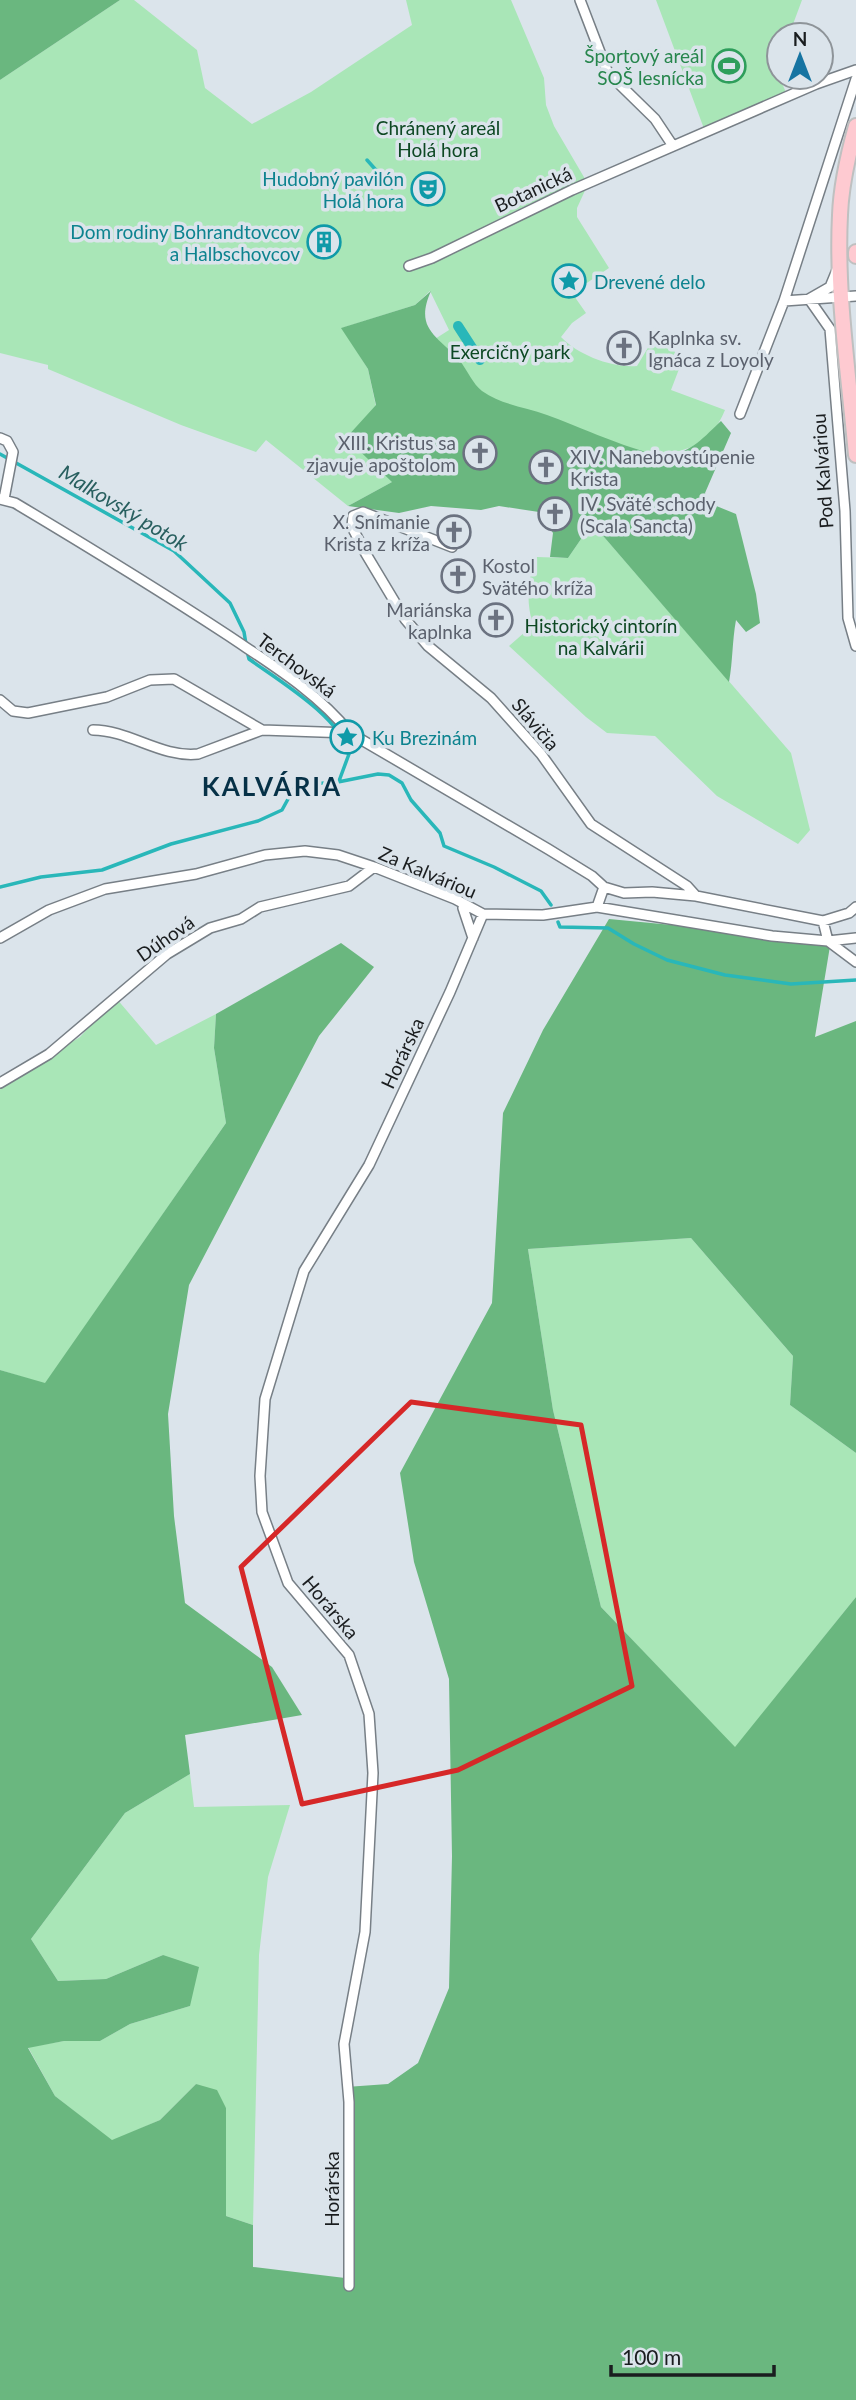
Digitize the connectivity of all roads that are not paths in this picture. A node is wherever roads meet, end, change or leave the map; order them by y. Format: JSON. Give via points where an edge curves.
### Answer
{"nodes":[{"id":1,"x":580,"y":0,"type":"edge"},
{"id":2,"x":856,"y":70,"type":"edge"},
{"id":3,"x":856,"y":79,"type":"edge"},
{"id":4,"x":856,"y":126,"type":"edge"},
{"id":5,"x":673,"y":146,"type":"junction"},
{"id":6,"x":840,"y":256,"type":"junction"},
{"id":7,"x":409,"y":266,"type":"dead end"},
{"id":8,"x":849,"y":296,"type":"edge"},
{"id":9,"x":809,"y":299,"type":"junction"},
{"id":10,"x":784,"y":301,"type":"junction"},
{"id":11,"x":740,"y":414,"type":"dead end"},
{"id":12,"x":0,"y":438,"type":"edge"},
{"id":13,"x":856,"y":455,"type":"edge"},
{"id":14,"x":2,"y":499,"type":"edge"},
{"id":15,"x":452,"y":547,"type":"dead end"},
{"id":16,"x":856,"y":646,"type":"edge"},
{"id":17,"x":0,"y":700,"type":"edge"},
{"id":18,"x":93,"y":730,"type":"dead end"},
{"id":19,"x":262,"y":730,"type":"junction"},
{"id":20,"x":340,"y":734,"type":"junction"},
{"id":21,"x":374,"y":867,"type":"junction"},
{"id":22,"x":604,"y":887,"type":"junction"},
{"id":23,"x":696,"y":896,"type":"junction"},
{"id":24,"x":597,"y":907,"type":"junction"},
{"id":25,"x":856,"y":907,"type":"edge"},
{"id":26,"x":463,"y":908,"type":"dead end"},
{"id":27,"x":483,"y":914,"type":"junction"},
{"id":28,"x":823,"y":921,"type":"junction"},
{"id":29,"x":0,"y":938,"type":"edge"},
{"id":30,"x":473,"y":938,"type":"junction"},
{"id":31,"x":856,"y":940,"type":"edge"},
{"id":32,"x":828,"y":941,"type":"junction"},
{"id":33,"x":854,"y":960,"type":"edge"},
{"id":34,"x":0,"y":1083,"type":"edge"},
{"id":35,"x":349,"y":2286,"type":"dead end"}],
"edges":[{"from":1,"to":5,"type":"street","via":[[608,73],[655,119]]},
{"from":2,"to":5,"type":"street","name":"Botanická"},
{"from":3,"to":10,"type":"street"},
{"from":4,"to":6,"type":"main road","name":"Pod Kalváriou","via":[[845,171]]},
{"from":5,"to":7,"type":"street","name":"Botanická"},
{"from":6,"to":8,"type":"main road","name":"Pod Kalváriou"},
{"from":6,"to":9,"type":"street","via":[[830,287]]},
{"from":8,"to":9,"type":"street"},
{"from":8,"to":13,"type":"main road","name":"Pod Kalváriou"},
{"from":9,"to":10,"type":"street"},
{"from":9,"to":16,"type":"street","name":"Pod Kalváriou","via":[[830,329],[845,511],[848,618]]},
{"from":10,"to":11,"type":"street"},
{"from":12,"to":14,"type":"street","via":[[13,452]]},
{"from":14,"to":20,"type":"street","name":"Terchovská","via":[[166,595],[301,685],[340,722]]},
{"from":15,"to":23,"type":"street","name":"Slávičia","via":[[363,512],[353,516],[352,527],[366,555],[405,619],[428,646],[491,698],[541,754],[590,824]]},
{"from":17,"to":19,"type":"street","via":[[13,710],[28,713],[107,697],[150,680],[174,679]]},
{"from":18,"to":19,"type":"street","via":[[188,755]]},
{"from":19,"to":20,"type":"street"},
{"from":20,"to":22,"type":"street","name":"Terchovská","via":[[548,849]]},
{"from":21,"to":27,"type":"street","name":"Za Kalváriou"},
{"from":21,"to":29,"type":"street","name":"Za Kalváriou","via":[[338,855],[305,851],[265,855],[196,874],[105,889],[49,910]]},
{"from":21,"to":34,"type":"street","name":"Dúhová","via":[[349,886],[260,907],[241,919],[210,928],[167,954],[49,1054]]},
{"from":22,"to":23,"type":"street","name":"Terchovská","via":[[624,893]]},
{"from":22,"to":24,"type":"street"},
{"from":23,"to":28,"type":"street","name":"Slávičia"},
{"from":24,"to":27,"type":"street","name":"Za Kalváriou","via":[[543,915]]},
{"from":24,"to":32,"type":"street","name":"Za Kalváriou"},
{"from":25,"to":28,"type":"street"},
{"from":26,"to":30,"type":"street"},
{"from":27,"to":30,"type":"street","name":"Horárska"},
{"from":28,"to":32,"type":"street"},
{"from":30,"to":35,"type":"street","name":"Horárska","via":[[369,1165],[304,1271],[265,1399],[262,1512],[288,1583],[349,1655],[369,1714],[373,1773],[365,1932],[344,2044],[349,2102]]},
{"from":31,"to":32,"type":"street","name":"Za Kalváriou"},
{"from":31,"to":33,"type":"street"},
{"from":32,"to":33,"type":"street"}]}
